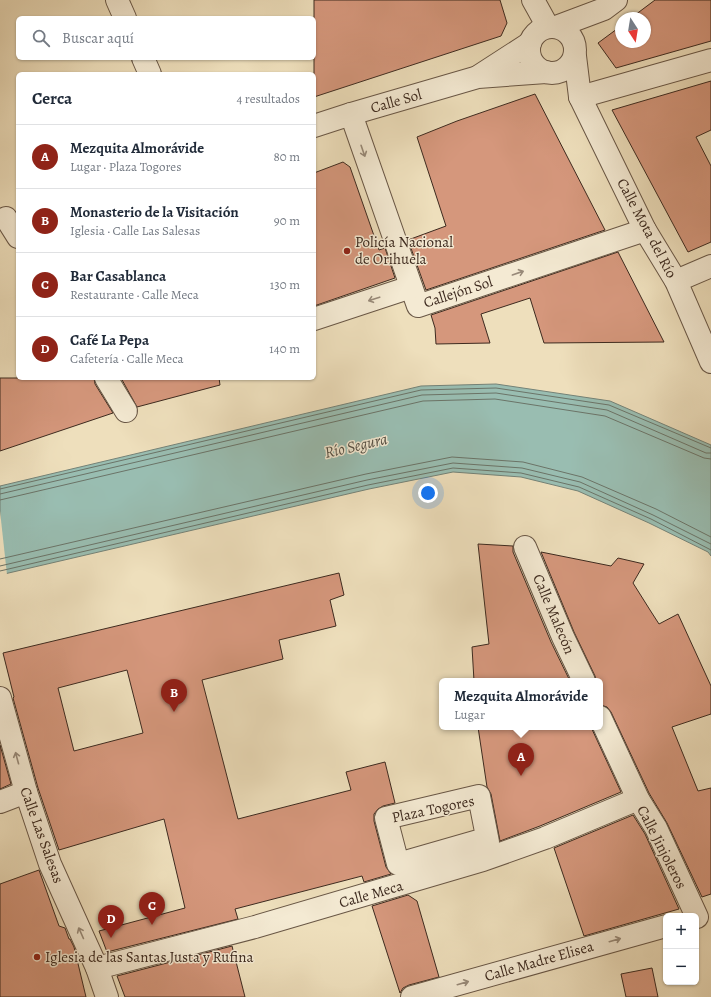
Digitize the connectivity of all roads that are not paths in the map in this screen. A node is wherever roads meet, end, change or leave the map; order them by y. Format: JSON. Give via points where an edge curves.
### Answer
{"nodes":[{"id":1,"x":118,"y":0,"type":"edge"},
{"id":2,"x":533,"y":0,"type":"edge"},
{"id":3,"x":610,"y":4,"type":"edge"},
{"id":4,"x":124,"y":16,"type":"edge"},
{"id":5,"x":552,"y":27,"type":"junction"},
{"id":6,"x":530,"y":42,"type":"junction"},
{"id":7,"x":575,"y":52,"type":"junction"},
{"id":8,"x":144,"y":60,"type":"edge"},
{"id":9,"x":711,"y":60,"type":"edge"},
{"id":10,"x":149,"y":72,"type":"edge"},
{"id":11,"x":550,"y":73,"type":"junction"},
{"id":12,"x":478,"y":77,"type":"junction"},
{"id":13,"x":580,"y":97,"type":"junction"},
{"id":14,"x":351,"y":114,"type":"junction"},
{"id":15,"x":316,"y":125,"type":"edge"},
{"id":16,"x":8,"y":217,"type":"edge"},
{"id":17,"x":645,"y":230,"type":"junction"},
{"id":18,"x":16,"y":232,"type":"edge"},
{"id":19,"x":711,"y":266,"type":"edge"},
{"id":20,"x":676,"y":281,"type":"junction"},
{"id":21,"x":411,"y":287,"type":"junction"},
{"id":22,"x":316,"y":318,"type":"edge"},
{"id":23,"x":711,"y":360,"type":"edge"},
{"id":24,"x":107,"y":380,"type":"edge"},
{"id":25,"x":126,"y":411,"type":"dead end"},
{"id":26,"x":525,"y":547,"type":"dead end"},
{"id":27,"x":583,"y":678,"type":"edge"},
{"id":28,"x":0,"y":698,"type":"edge"},
{"id":29,"x":603,"y":723,"type":"edge"},
{"id":30,"x":26,"y":792,"type":"junction"},
{"id":31,"x":638,"y":799,"type":"junction"},
{"id":32,"x":0,"y":802,"type":"edge"},
{"id":33,"x":488,"y":842,"type":"joint"},
{"id":34,"x":711,"y":911,"type":"edge"},
{"id":35,"x":694,"y":913,"type":"edge"},
{"id":36,"x":699,"y":916,"type":"edge"},
{"id":37,"x":663,"y":927,"type":"edge"},
{"id":38,"x":96,"y":968,"type":"junction"},
{"id":39,"x":107,"y":997,"type":"edge"},
{"id":40,"x":412,"y":997,"type":"edge"}],
"edges":[{"from":1,"to":4,"type":"street"},
{"from":2,"to":5,"type":"street"},
{"from":3,"to":5,"type":"street"},
{"from":3,"to":7,"type":"street"},
{"from":5,"to":6,"type":"street","via":[[540,30]]},
{"from":5,"to":7,"type":"street","via":[[563,29],[570,34],[574,40]]},
{"from":6,"to":11,"type":"street","via":[[530,58],[540,69]]},
{"from":6,"to":12,"type":"street","name":"Calle Sol"},
{"from":7,"to":11,"type":"street","via":[[572,63],[567,68],[561,72]]},
{"from":7,"to":13,"type":"street","name":"Calle Mota del Río"},
{"from":8,"to":10,"type":"street"},
{"from":9,"to":13,"type":"street"},
{"from":11,"to":12,"type":"street","name":"Calle Sol"},
{"from":11,"to":13,"type":"street","name":"Calle Mota del Río"},
{"from":12,"to":14,"type":"street","name":"Calle Sol"},
{"from":13,"to":17,"type":"street","name":"Calle Mota del Río"},
{"from":14,"to":15,"type":"street","name":"Calle Sol"},
{"from":14,"to":21,"type":"street","name":"Callejón Sol","one_way":true},
{"from":16,"to":18,"type":"street"},
{"from":17,"to":20,"type":"street","name":"Calle Mota del Río"},
{"from":21,"to":17,"type":"street","name":"Callejón Sol","one_way":true,"via":[[418,306]]},
{"from":19,"to":20,"type":"street"},
{"from":20,"to":23,"type":"street","name":"Calle Mota del Río"},
{"from":21,"to":22,"type":"street","one_way":true},
{"from":24,"to":25,"type":"street"},
{"from":26,"to":27,"type":"street","name":"Calle Malecón"},
{"from":30,"to":28,"type":"street","name":"Calle Las Salesas","one_way":true},
{"from":29,"to":31,"type":"street"},
{"from":30,"to":32,"type":"street"},
{"from":38,"to":30,"type":"street","name":"Calle Las Salesas","one_way":true,"via":[[50,864]]},
{"from":31,"to":35,"type":"street","name":"Calle Jinjoleros","via":[[656,828]]},
{"from":31,"to":38,"type":"street","name":"Calle Meca","via":[[545,838],[476,862],[255,927]]},
{"from":33,"to":33,"type":"street","name":"Plaza Togores","via":[[479,796],[386,818],[398,864],[478,841]]},
{"from":34,"to":36,"type":"street"},
{"from":40,"to":37,"type":"street","name":"Calle Madre Elisea","one_way":true},
{"from":38,"to":39,"type":"street","name":"Calle Las Salesas"}]}
